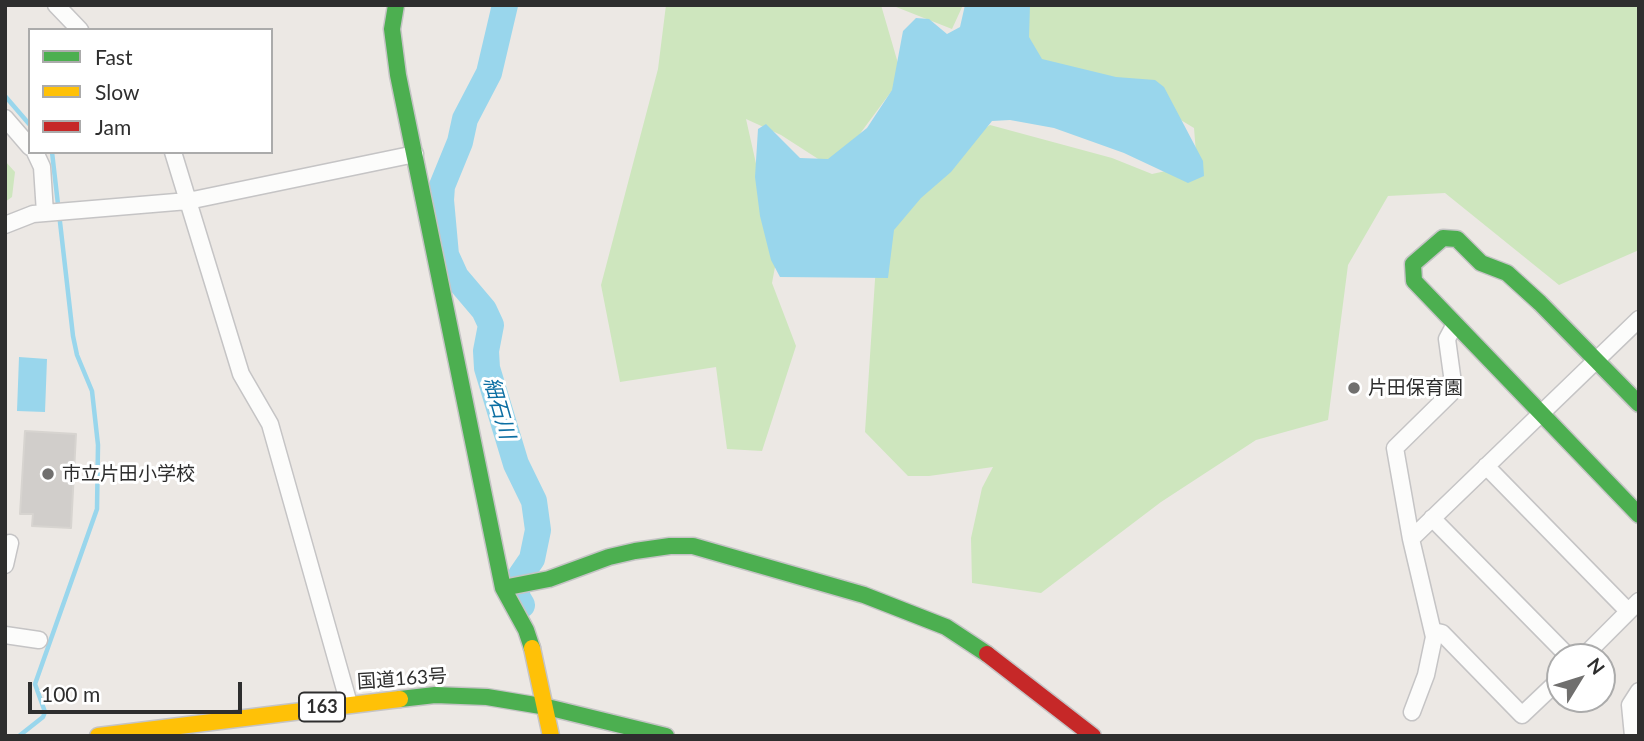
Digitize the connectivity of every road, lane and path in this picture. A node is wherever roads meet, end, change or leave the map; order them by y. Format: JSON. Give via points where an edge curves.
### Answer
{"nodes":[{"id":1,"x":56,"y":5,"type":"edge"},
{"id":2,"x":396,"y":5,"type":"edge"},
{"id":3,"x":78,"y":28,"type":"edge"},
{"id":4,"x":5,"y":118,"type":"edge"},
{"id":5,"x":28,"y":145,"type":"edge"},
{"id":6,"x":36,"y":154,"type":"edge"},
{"id":7,"x":174,"y":154,"type":"edge"},
{"id":8,"x":415,"y":154,"type":"junction"},
{"id":9,"x":188,"y":201,"type":"junction"},
{"id":10,"x":48,"y":213,"type":"junction"},
{"id":11,"x":5,"y":225,"type":"edge"},
{"id":12,"x":1639,"y":318,"type":"edge"},
{"id":13,"x":1455,"y":324,"type":"junction"},
{"id":14,"x":1596,"y":360,"type":"junction"},
{"id":15,"x":1639,"y":404,"type":"edge"},
{"id":16,"x":1541,"y":413,"type":"junction"},
{"id":17,"x":1486,"y":466,"type":"junction"},
{"id":18,"x":1639,"y":515,"type":"edge"},
{"id":19,"x":1432,"y":518,"type":"junction"},
{"id":20,"x":1411,"y":539,"type":"junction"},
{"id":21,"x":10,"y":544,"type":"dead end"},
{"id":22,"x":5,"y":565,"type":"edge"},
{"id":23,"x":506,"y":587,"type":"junction"},
{"id":24,"x":1633,"y":606,"type":"edge"},
{"id":25,"x":1433,"y":631,"type":"junction"},
{"id":26,"x":5,"y":635,"type":"edge"},
{"id":27,"x":39,"y":640,"type":"dead end"},
{"id":28,"x":1555,"y":643,"type":"edge"},
{"id":29,"x":1597,"y":643,"type":"edge"},
{"id":30,"x":1639,"y":691,"type":"edge"},
{"id":31,"x":1546,"y":692,"type":"edge"},
{"id":32,"x":349,"y":704,"type":"junction"},
{"id":33,"x":547,"y":707,"type":"junction"},
{"id":34,"x":1412,"y":712,"type":"dead end"},
{"id":35,"x":98,"y":736,"type":"edge"},
{"id":36,"x":551,"y":736,"type":"edge"},
{"id":37,"x":666,"y":736,"type":"edge"},
{"id":38,"x":1093,"y":736,"type":"edge"},
{"id":39,"x":1633,"y":736,"type":"edge"}],
"edges":[{"from":1,"to":3,"type":"street"},
{"from":2,"to":8,"type":"main road","via":[[392,29]]},
{"from":4,"to":5,"type":"street"},
{"from":6,"to":10,"type":"street"},
{"from":7,"to":9,"type":"street"},
{"from":8,"to":9,"type":"street"},
{"from":8,"to":23,"type":"main road"},
{"from":9,"to":10,"type":"street"},
{"from":9,"to":32,"type":"street","via":[[241,374],[270,424]]},
{"from":10,"to":11,"type":"street"},
{"from":12,"to":14,"type":"street"},
{"from":13,"to":14,"type":"main road","via":[[1414,281],[1413,264],[1443,238],[1457,239],[1480,263],[1507,273]]},
{"from":13,"to":16,"type":"main road"},
{"from":13,"to":20,"type":"street","via":[[1447,339],[1454,390],[1395,448]]},
{"from":14,"to":15,"type":"main road"},
{"from":14,"to":16,"type":"street"},
{"from":16,"to":17,"type":"street"},
{"from":16,"to":18,"type":"main road"},
{"from":17,"to":19,"type":"street"},
{"from":17,"to":24,"type":"street"},
{"from":19,"to":20,"type":"street"},
{"from":19,"to":28,"type":"street"},
{"from":20,"to":25,"type":"street"},
{"from":21,"to":22,"type":"street"},
{"from":23,"to":33,"type":"main road","via":[[526,630]]},
{"from":23,"to":38,"type":"main road","via":[[550,579],[635,551],[693,546],[864,595],[946,627],[1001,663]]},
{"from":24,"to":29,"type":"street"},
{"from":25,"to":31,"type":"street","via":[[1442,633],[1522,715]]},
{"from":25,"to":34,"type":"street","via":[[1426,675]]},
{"from":26,"to":27,"type":"street"},
{"from":30,"to":39,"type":"street","via":[[1630,705]]},
{"from":32,"to":33,"type":"main road","name":"国道163号","number":"163","via":[[435,695],[487,697]]},
{"from":32,"to":35,"type":"main road","name":"国道163号","number":"163"},
{"from":33,"to":36,"type":"main road"},
{"from":33,"to":37,"type":"main road","name":"国道163号","number":"163"}]}
